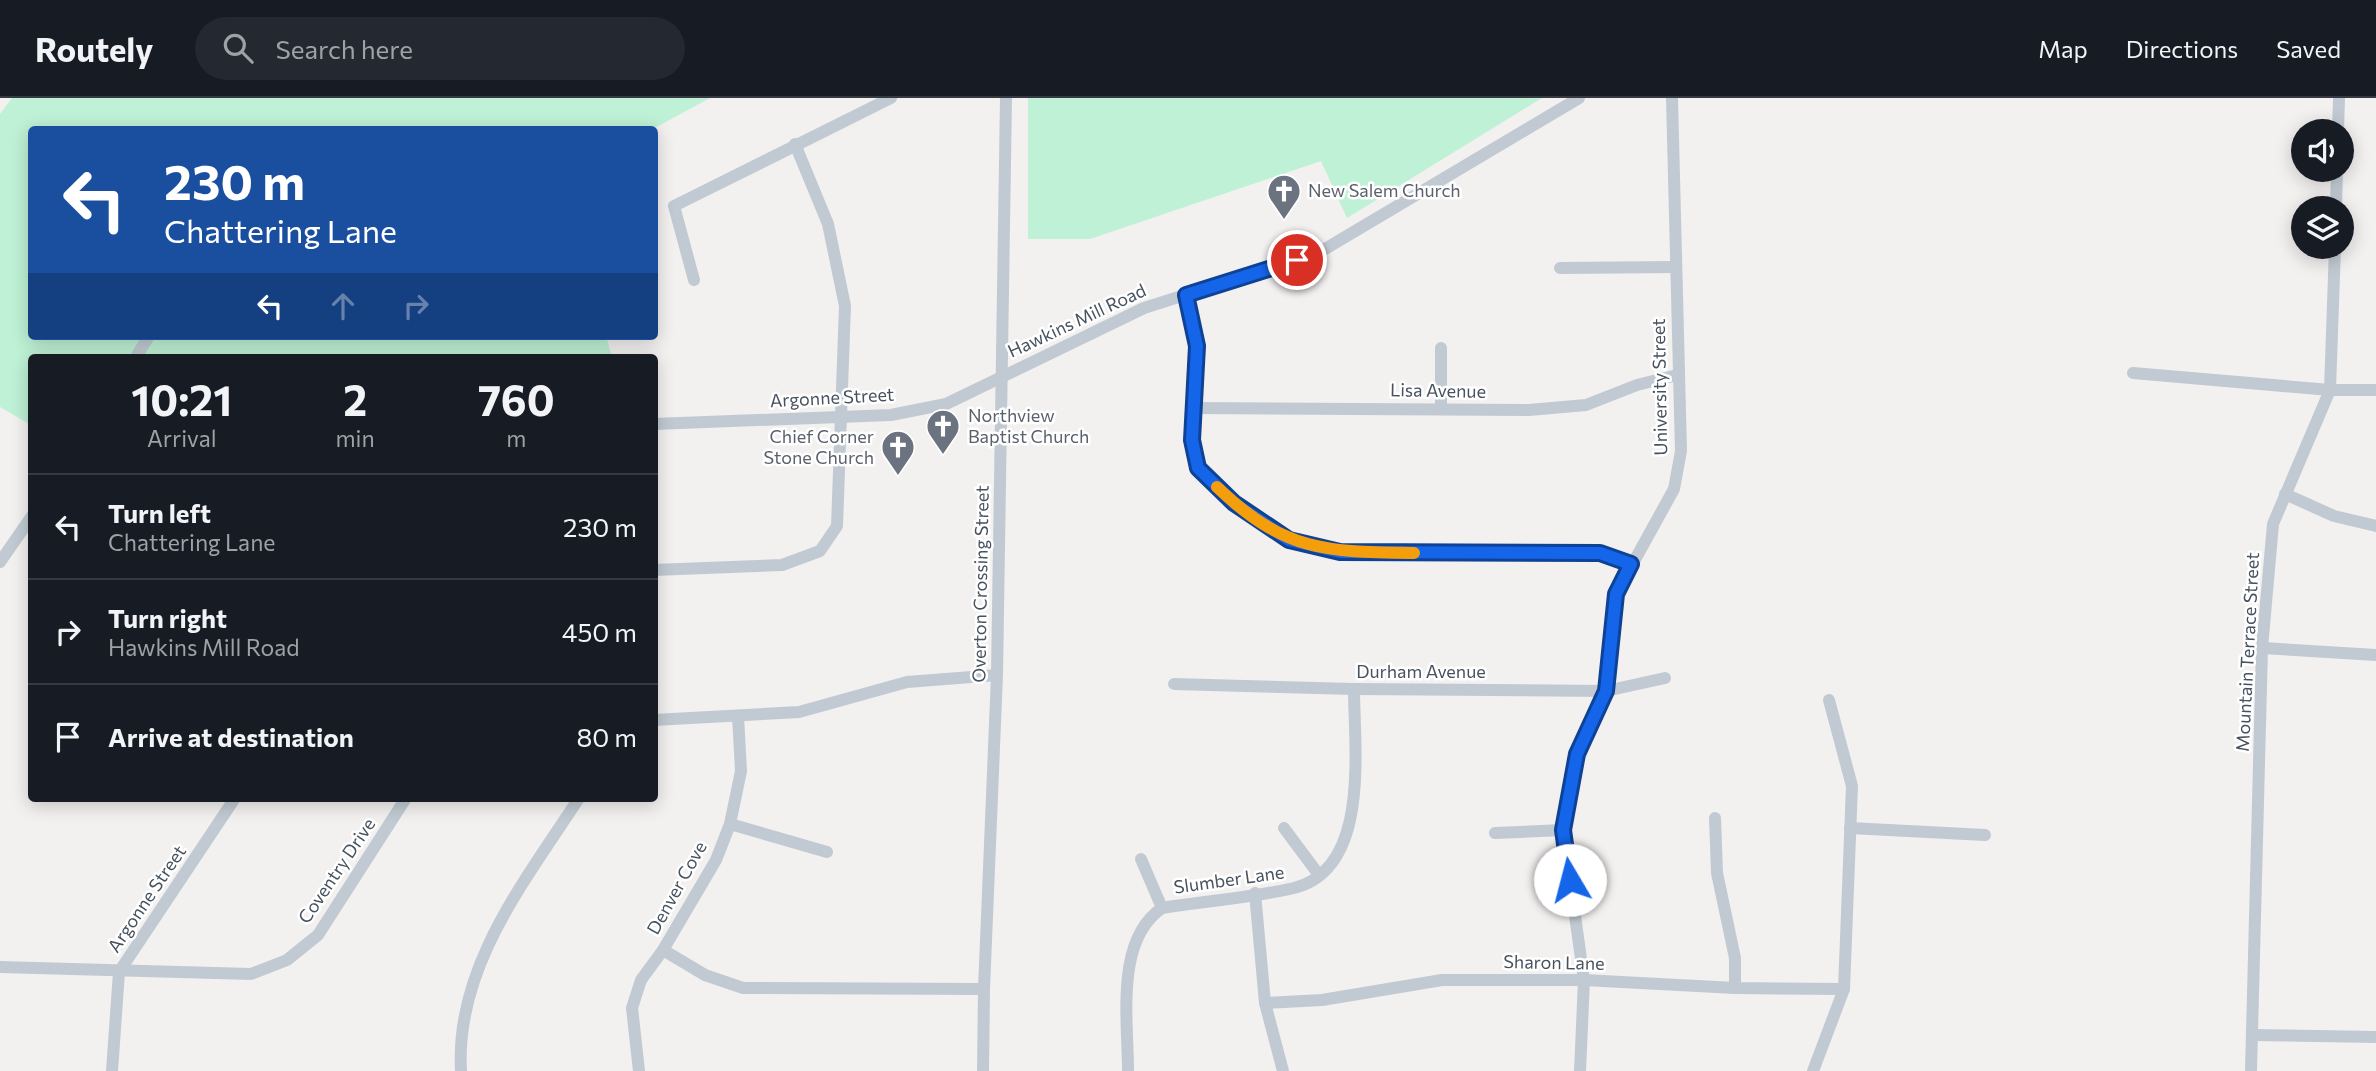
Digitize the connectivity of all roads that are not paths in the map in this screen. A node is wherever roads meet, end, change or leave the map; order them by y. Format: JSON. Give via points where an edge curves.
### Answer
{"nodes":[{"id":1,"x":891,"y":98,"type":"edge"},
{"id":2,"x":1006,"y":98,"type":"edge"},
{"id":3,"x":1579,"y":98,"type":"edge"},
{"id":4,"x":1672,"y":98,"type":"edge"},
{"id":5,"x":2339,"y":98,"type":"edge"},
{"id":6,"x":2338,"y":119,"type":"edge"},
{"id":7,"x":794,"y":144,"type":"junction"},
{"id":8,"x":2335,"y":259,"type":"edge"},
{"id":9,"x":1676,"y":267,"type":"junction"},
{"id":10,"x":1560,"y":268,"type":"dead end"},
{"id":11,"x":694,"y":280,"type":"dead end"},
{"id":12,"x":1186,"y":295,"type":"junction"},
{"id":13,"x":1441,"y":348,"type":"dead end"},
{"id":14,"x":2133,"y":373,"type":"dead end"},
{"id":15,"x":1003,"y":375,"type":"junction"},
{"id":16,"x":1677,"y":375,"type":"junction"},
{"id":17,"x":2330,"y":390,"type":"junction"},
{"id":18,"x":2376,"y":390,"type":"edge"},
{"id":19,"x":1194,"y":408,"type":"junction"},
{"id":20,"x":1441,"y":408,"type":"junction"},
{"id":21,"x":843,"y":415,"type":"junction"},
{"id":22,"x":658,"y":424,"type":"edge"},
{"id":23,"x":2286,"y":494,"type":"junction"},
{"id":24,"x":28,"y":522,"type":"edge"},
{"id":25,"x":2376,"y":526,"type":"edge"},
{"id":26,"x":0,"y":562,"type":"edge"},
{"id":27,"x":1631,"y":564,"type":"junction"},
{"id":28,"x":658,"y":570,"type":"edge"},
{"id":29,"x":2262,"y":648,"type":"junction"},
{"id":30,"x":2376,"y":655,"type":"edge"},
{"id":31,"x":996,"y":675,"type":"junction"},
{"id":32,"x":1665,"y":678,"type":"dead end"},
{"id":33,"x":1174,"y":684,"type":"dead end"},
{"id":34,"x":1354,"y":689,"type":"junction"},
{"id":35,"x":1606,"y":691,"type":"junction"},
{"id":36,"x":1829,"y":700,"type":"dead end"},
{"id":37,"x":738,"y":716,"type":"junction"},
{"id":38,"x":658,"y":720,"type":"edge"},
{"id":39,"x":232,"y":802,"type":"edge"},
{"id":40,"x":403,"y":802,"type":"edge"},
{"id":41,"x":576,"y":802,"type":"edge"},
{"id":42,"x":1715,"y":818,"type":"dead end"},
{"id":43,"x":730,"y":824,"type":"junction"},
{"id":44,"x":1284,"y":828,"type":"dead end"},
{"id":45,"x":1850,"y":828,"type":"junction"},
{"id":46,"x":1563,"y":830,"type":"junction"},
{"id":47,"x":1495,"y":833,"type":"dead end"},
{"id":48,"x":1985,"y":835,"type":"dead end"},
{"id":49,"x":827,"y":852,"type":"dead end"},
{"id":50,"x":1140,"y":859,"type":"dead end"},
{"id":51,"x":1319,"y":875,"type":"junction"},
{"id":52,"x":1255,"y":893,"type":"junction"},
{"id":53,"x":1162,"y":908,"type":"junction"},
{"id":54,"x":663,"y":950,"type":"junction"},
{"id":55,"x":0,"y":967,"type":"edge"},
{"id":56,"x":119,"y":972,"type":"junction"},
{"id":57,"x":1584,"y":980,"type":"junction"},
{"id":58,"x":1735,"y":988,"type":"junction"},
{"id":59,"x":984,"y":989,"type":"junction"},
{"id":60,"x":1844,"y":989,"type":"junction"},
{"id":61,"x":1265,"y":1003,"type":"junction"},
{"id":62,"x":2252,"y":1035,"type":"junction"},
{"id":63,"x":2376,"y":1037,"type":"edge"},
{"id":64,"x":112,"y":1071,"type":"edge"},
{"id":65,"x":461,"y":1071,"type":"edge"},
{"id":66,"x":639,"y":1071,"type":"edge"},
{"id":67,"x":983,"y":1071,"type":"edge"},
{"id":68,"x":1128,"y":1071,"type":"edge"},
{"id":69,"x":1283,"y":1071,"type":"edge"},
{"id":70,"x":1580,"y":1071,"type":"edge"},
{"id":71,"x":1813,"y":1071,"type":"edge"},
{"id":72,"x":2251,"y":1071,"type":"edge"}],
"edges":[{"from":1,"to":7,"type":"street"},
{"from":2,"to":15,"type":"street","name":"Overton Crossing Street"},
{"from":3,"to":12,"type":"street","name":"Hawkins Mill Road","via":[[1320,252]]},
{"from":4,"to":9,"type":"street","name":"University Street"},
{"from":5,"to":6,"type":"street"},
{"from":7,"to":11,"type":"street","via":[[674,206]]},
{"from":7,"to":21,"type":"street","via":[[828,223],[845,306]]},
{"from":8,"to":17,"type":"street","name":"Mountain Terrace Street"},
{"from":9,"to":10,"type":"street"},
{"from":9,"to":16,"type":"street","name":"University Street"},
{"from":12,"to":15,"type":"street","name":"Hawkins Mill Road","via":[[1144,308]]},
{"from":12,"to":19,"type":"street","via":[[1197,346]]},
{"from":13,"to":20,"type":"street"},
{"from":14,"to":17,"type":"street"},
{"from":15,"to":21,"type":"street","name":"Argonne Street","via":[[946,404],[891,415]]},
{"from":15,"to":31,"type":"street","name":"Overton Crossing Street"},
{"from":16,"to":20,"type":"street","name":"Lisa Avenue","via":[[1586,405],[1529,410]]},
{"from":16,"to":27,"type":"street","name":"University Street","via":[[1681,451],[1674,489]]},
{"from":17,"to":18,"type":"street"},
{"from":17,"to":23,"type":"street","name":"Mountain Terrace Street"},
{"from":19,"to":20,"type":"street","name":"Lisa Avenue"},
{"from":19,"to":27,"type":"street","via":[[1192,440],[1198,468],[1234,503],[1289,540],[1340,552],[1600,553]]},
{"from":21,"to":22,"type":"street","name":"Argonne Street"},
{"from":21,"to":28,"type":"street","via":[[837,526],[820,551],[782,565]]},
{"from":23,"to":25,"type":"street","via":[[2334,516]]},
{"from":23,"to":29,"type":"street","name":"Mountain Terrace Street","via":[[2273,524]]},
{"from":24,"to":26,"type":"street"},
{"from":27,"to":35,"type":"street","name":"University Street","via":[[1616,594]]},
{"from":29,"to":30,"type":"street"},
{"from":29,"to":62,"type":"street","name":"Mountain Terrace Street"},
{"from":31,"to":37,"type":"street","via":[[907,682],[799,712]]},
{"from":31,"to":59,"type":"street","name":"Overton Crossing Street"},
{"from":32,"to":35,"type":"street","name":"Durham Avenue"},
{"from":33,"to":34,"type":"street","name":"Durham Avenue"},
{"from":34,"to":35,"type":"street","name":"Durham Avenue"},
{"from":34,"to":51,"type":"street","name":"Slumber Lane","via":[[1354,811],[1345,845]]},
{"from":35,"to":46,"type":"street","name":"University Street","via":[[1577,754]]},
{"from":36,"to":45,"type":"street","via":[[1852,786]]},
{"from":37,"to":38,"type":"street"},
{"from":37,"to":43,"type":"street","name":"Denver Cove","via":[[741,771]]},
{"from":39,"to":56,"type":"street","name":"Argonne Street"},
{"from":40,"to":56,"type":"street","name":"Coventry Drive","via":[[318,935],[287,960],[251,974]]},
{"from":41,"to":65,"type":"street","via":[[497,925],[472,982],[459,1047]]},
{"from":42,"to":58,"type":"street","via":[[1717,873],[1735,958]]},
{"from":43,"to":49,"type":"street"},
{"from":43,"to":54,"type":"street","name":"Denver Cove","via":[[716,860]]},
{"from":44,"to":51,"type":"street"},
{"from":45,"to":48,"type":"street"},
{"from":45,"to":60,"type":"street"},
{"from":46,"to":47,"type":"street"},
{"from":46,"to":57,"type":"street","name":"University Street"},
{"from":50,"to":53,"type":"street"},
{"from":51,"to":52,"type":"street","name":"Slumber Lane","via":[[1297,887]]},
{"from":52,"to":53,"type":"street","name":"Slumber Lane"},
{"from":52,"to":61,"type":"street"},
{"from":53,"to":68,"type":"street","name":"Slumber Lane","via":[[1146,919],[1129,955]]},
{"from":54,"to":59,"type":"street","via":[[705,975],[743,988]]},
{"from":54,"to":66,"type":"street","name":"Denver Cove","via":[[641,980],[632,1008]]},
{"from":55,"to":56,"type":"street","name":"Coventry Drive"},
{"from":56,"to":64,"type":"street","name":"Argonne Street"},
{"from":57,"to":58,"type":"street","name":"Sharon Lane"},
{"from":57,"to":61,"type":"street","name":"Sharon Lane","via":[[1442,980],[1322,1000]]},
{"from":57,"to":70,"type":"street","name":"University Street"},
{"from":58,"to":60,"type":"street","name":"Sharon Lane"},
{"from":59,"to":67,"type":"street","name":"Overton Crossing Street"},
{"from":60,"to":71,"type":"street"},
{"from":61,"to":69,"type":"street"},
{"from":62,"to":63,"type":"street"},
{"from":62,"to":72,"type":"street","name":"Mountain Terrace Street"}]}
